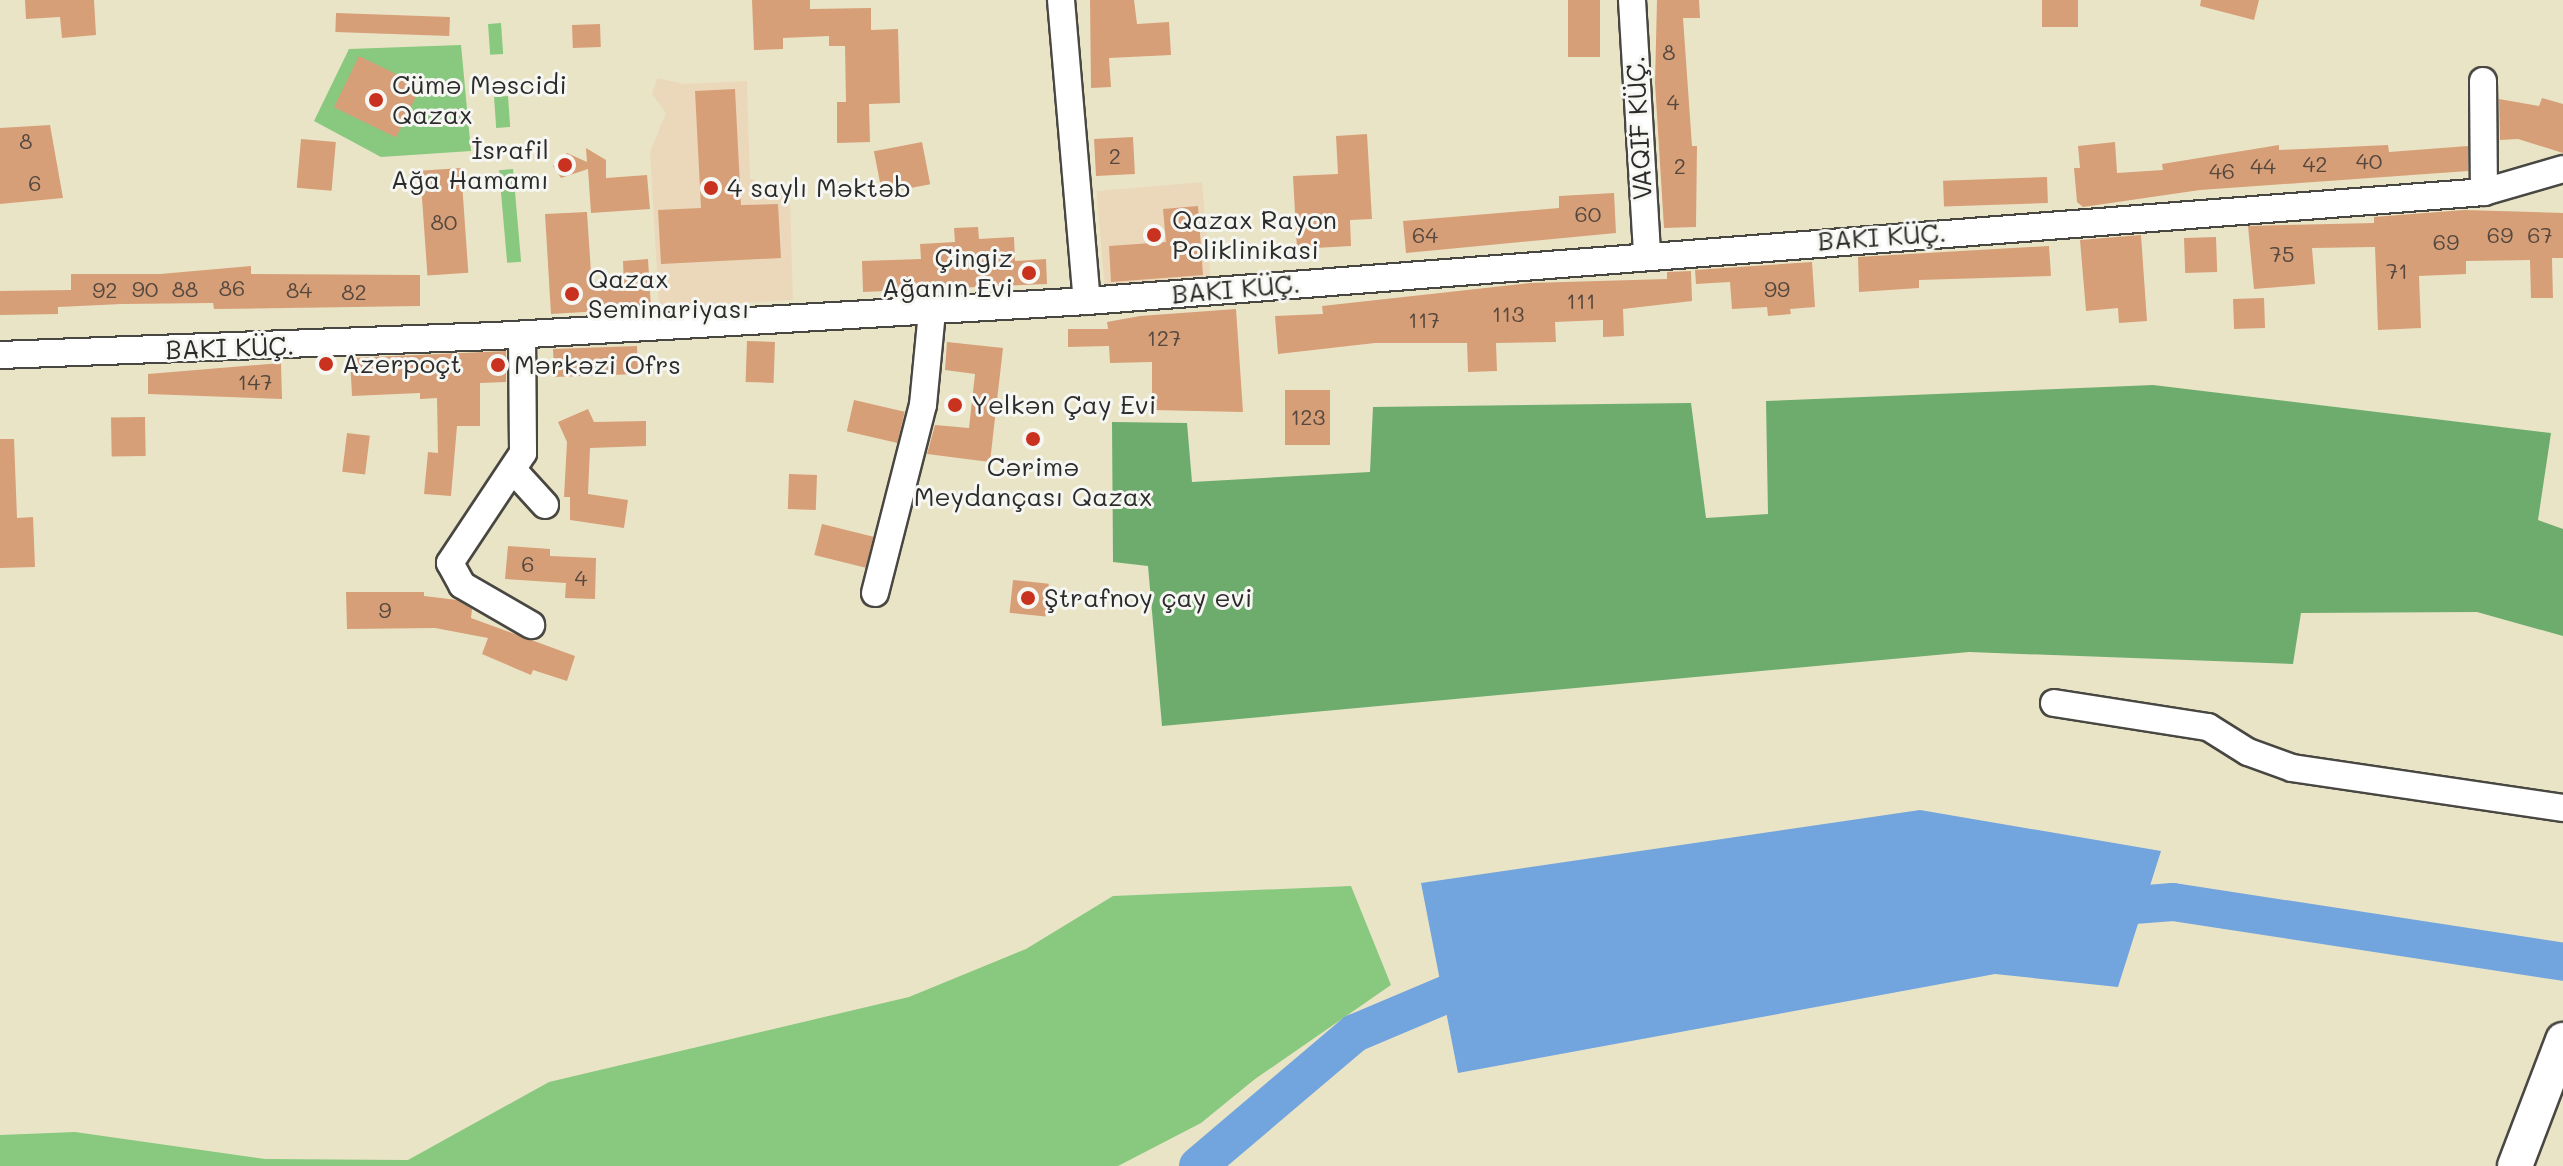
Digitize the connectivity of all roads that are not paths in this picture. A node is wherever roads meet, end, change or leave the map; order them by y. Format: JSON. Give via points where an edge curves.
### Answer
{"nodes":[{"id":1,"x":1061,"y":0,"type":"edge"},
{"id":2,"x":1632,"y":0,"type":"edge"},
{"id":3,"x":2483,"y":81,"type":"dead end"},
{"id":4,"x":2563,"y":169,"type":"edge"},
{"id":5,"x":2484,"y":192,"type":"junction"},
{"id":6,"x":1647,"y":256,"type":"junction"},
{"id":7,"x":1087,"y":301,"type":"junction"},
{"id":8,"x":932,"y":312,"type":"junction"},
{"id":9,"x":522,"y":335,"type":"junction"},
{"id":10,"x":0,"y":355,"type":"edge"},
{"id":11,"x":514,"y":471,"type":"junction"},
{"id":12,"x":545,"y":505,"type":"dead end"},
{"id":13,"x":875,"y":593,"type":"dead end"},
{"id":14,"x":531,"y":625,"type":"dead end"},
{"id":15,"x":2054,"y":703,"type":"dead end"},
{"id":16,"x":2563,"y":808,"type":"edge"},
{"id":17,"x":2563,"y":1040,"type":"edge"},
{"id":18,"x":2515,"y":1166,"type":"edge"}],
"edges":[{"from":1,"to":7,"type":"street"},
{"from":2,"to":6,"type":"street","name":"VAQIF KÜÇ."},
{"from":3,"to":5,"type":"street"},
{"from":4,"to":5,"type":"street"},
{"from":5,"to":6,"type":"street"},
{"from":6,"to":7,"type":"street"},
{"from":7,"to":8,"type":"street"},
{"from":8,"to":9,"type":"street"},
{"from":8,"to":13,"type":"street","via":[[923,405]]},
{"from":9,"to":10,"type":"street"},
{"from":9,"to":11,"type":"street","via":[[526,436]]},
{"from":11,"to":12,"type":"street"},
{"from":11,"to":14,"type":"street","via":[[453,554],[451,573]]},
{"from":15,"to":16,"type":"street","via":[[2208,727],[2248,752],[2292,768]]},
{"from":17,"to":18,"type":"main road"}]}
